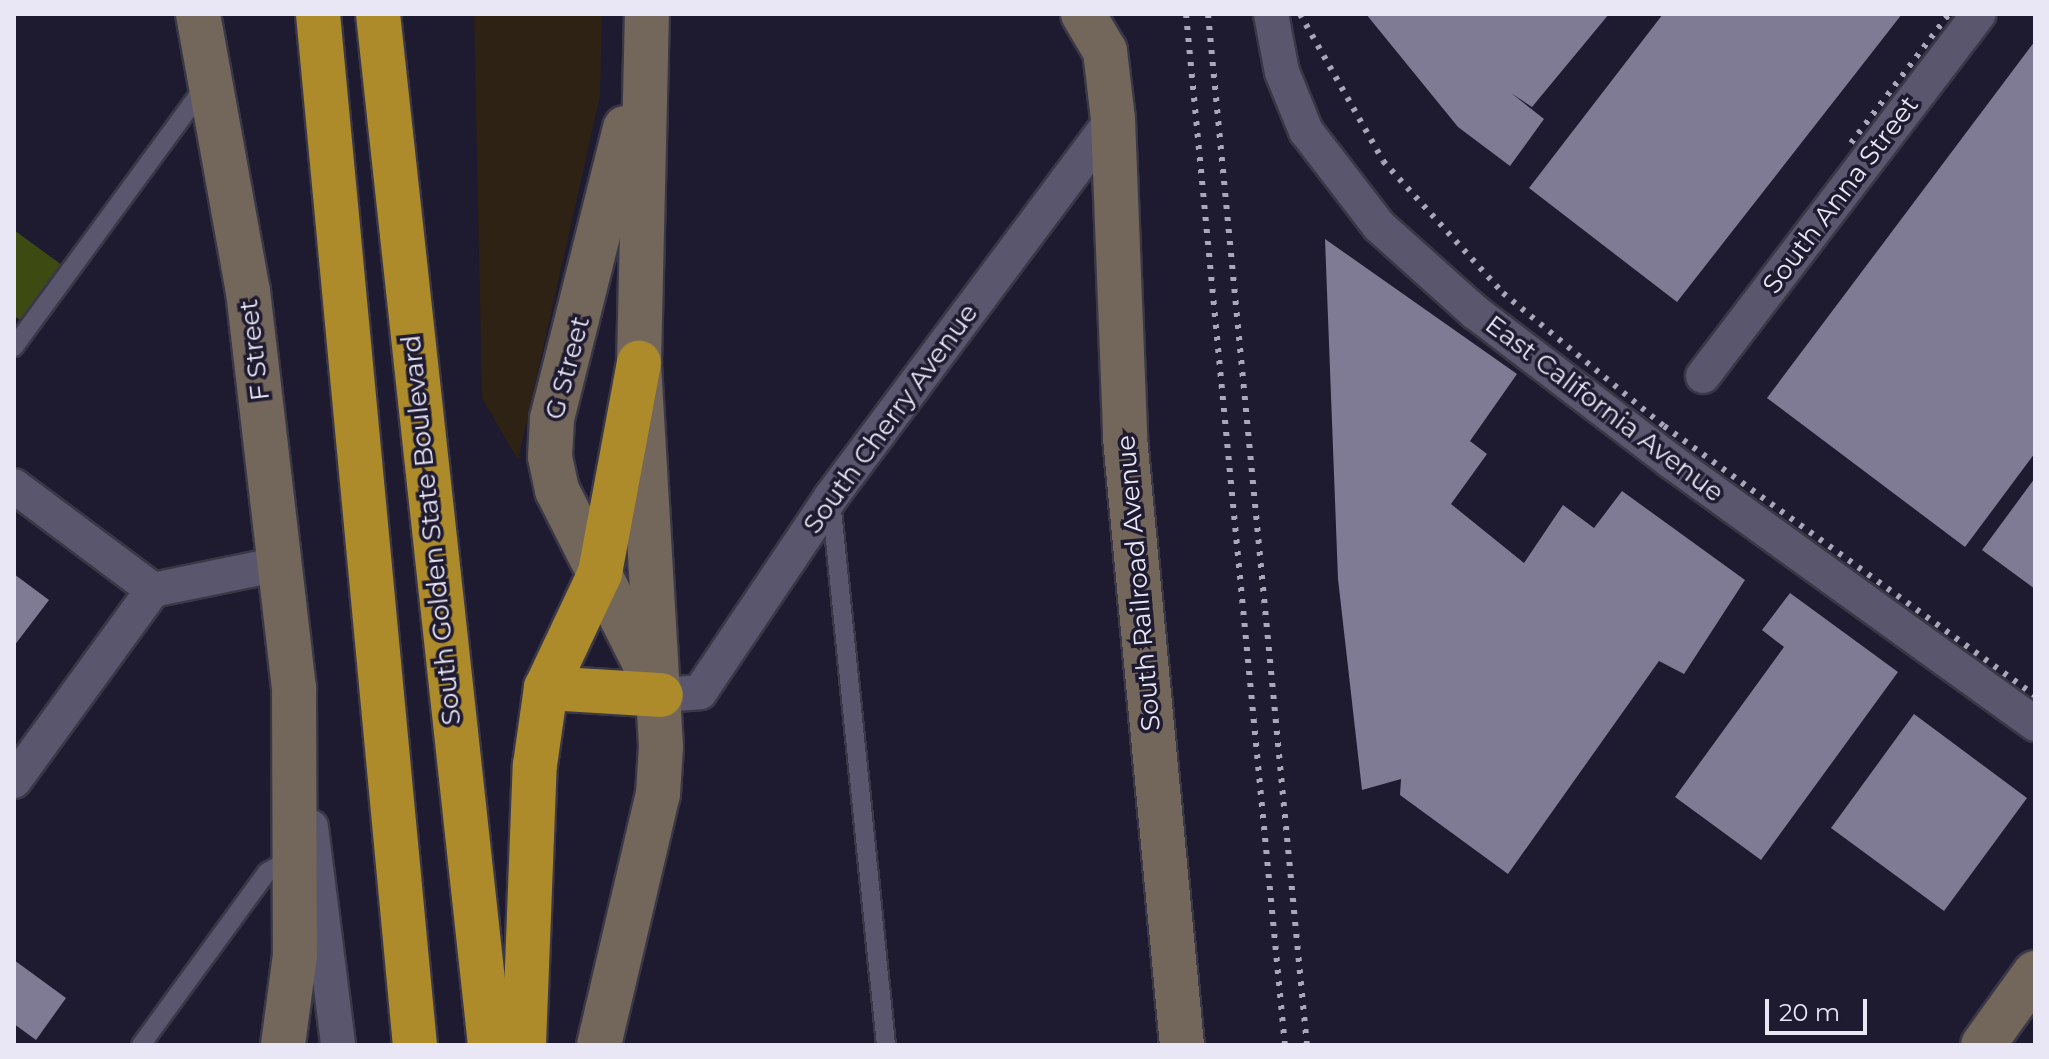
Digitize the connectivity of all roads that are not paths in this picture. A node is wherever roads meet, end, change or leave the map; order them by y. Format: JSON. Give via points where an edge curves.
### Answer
{"nodes":[{"id":1,"x":198,"y":14,"type":"edge"},
{"id":2,"x":318,"y":14,"type":"edge"},
{"id":3,"x":378,"y":14,"type":"edge"},
{"id":4,"x":1083,"y":14,"type":"edge"},
{"id":5,"x":1271,"y":14,"type":"edge"},
{"id":6,"x":1979,"y":14,"type":"edge"},
{"id":7,"x":647,"y":18,"type":"edge"},
{"id":8,"x":210,"y":79,"type":"junction"},
{"id":9,"x":1113,"y":119,"type":"junction"},
{"id":10,"x":14,"y":347,"type":"edge"},
{"id":11,"x":639,"y":363,"type":"junction"},
{"id":12,"x":1703,"y":376,"type":"dead end"},
{"id":13,"x":14,"y":486,"type":"edge"},
{"id":14,"x":831,"y":497,"type":"junction"},
{"id":15,"x":280,"y":564,"type":"junction"},
{"id":16,"x":600,"y":573,"type":"junction"},
{"id":17,"x":153,"y":590,"type":"junction"},
{"id":18,"x":294,"y":688,"type":"junction"},
{"id":19,"x":546,"y":688,"type":"junction"},
{"id":20,"x":661,"y":695,"type":"junction"},
{"id":21,"x":2035,"y":724,"type":"edge"},
{"id":22,"x":14,"y":781,"type":"edge"},
{"id":23,"x":297,"y":856,"type":"junction"},
{"id":24,"x":2035,"y":973,"type":"edge"},
{"id":25,"x":141,"y":1045,"type":"edge"},
{"id":26,"x":283,"y":1045,"type":"edge"},
{"id":27,"x":338,"y":1045,"type":"edge"},
{"id":28,"x":415,"y":1045,"type":"edge"},
{"id":29,"x":490,"y":1045,"type":"edge"},
{"id":30,"x":524,"y":1045,"type":"edge"},
{"id":31,"x":599,"y":1045,"type":"edge"},
{"id":32,"x":886,"y":1045,"type":"edge"},
{"id":33,"x":1182,"y":1045,"type":"edge"},
{"id":34,"x":1983,"y":1045,"type":"edge"}],
"edges":[{"from":1,"to":8,"type":"street","name":"F Street"},
{"from":2,"to":28,"type":"highway"},
{"from":3,"to":29,"type":"highway","name":"South Golden State Boulevard"},
{"from":4,"to":9,"type":"street","via":[[1105,51]]},
{"from":5,"to":21,"type":"street","name":"East California Avenue","via":[[1282,72],[1306,131],[1390,237],[1475,312],[1672,462]]},
{"from":6,"to":12,"type":"street","name":"South Anna Street"},
{"from":7,"to":11,"type":"street","name":"G Street"},
{"from":7,"to":16,"type":"street","name":"G Street","via":[[596,265],[552,419],[557,490]]},
{"from":8,"to":10,"type":"lane"},
{"from":8,"to":15,"type":"street","name":"F Street","via":[[248,291]]},
{"from":9,"to":14,"type":"street","name":"South Cherry Avenue"},
{"from":9,"to":33,"type":"street","name":"South Railroad Avenue","via":[[1125,438]]},
{"from":11,"to":16,"type":"highway"},
{"from":11,"to":20,"type":"street","name":"G Street","via":[[647,590]]},
{"from":13,"to":17,"type":"street"},
{"from":14,"to":20,"type":"street","name":"South Cherry Avenue","via":[[700,692]]},
{"from":14,"to":32,"type":"lane"},
{"from":15,"to":17,"type":"street"},
{"from":15,"to":18,"type":"street","name":"F Street"},
{"from":16,"to":19,"type":"highway"},
{"from":16,"to":20,"type":"street","name":"G Street"},
{"from":17,"to":22,"type":"street"},
{"from":18,"to":23,"type":"street","name":"F Street"},
{"from":18,"to":27,"type":"street","name":"F Street"},
{"from":19,"to":20,"type":"highway"},
{"from":19,"to":30,"type":"highway","via":[[535,765]]},
{"from":20,"to":31,"type":"street","name":"G Street","via":[[658,794]]},
{"from":23,"to":25,"type":"lane","via":[[267,872]]},
{"from":23,"to":26,"type":"street","name":"F Street"},
{"from":24,"to":34,"type":"street"}]}
